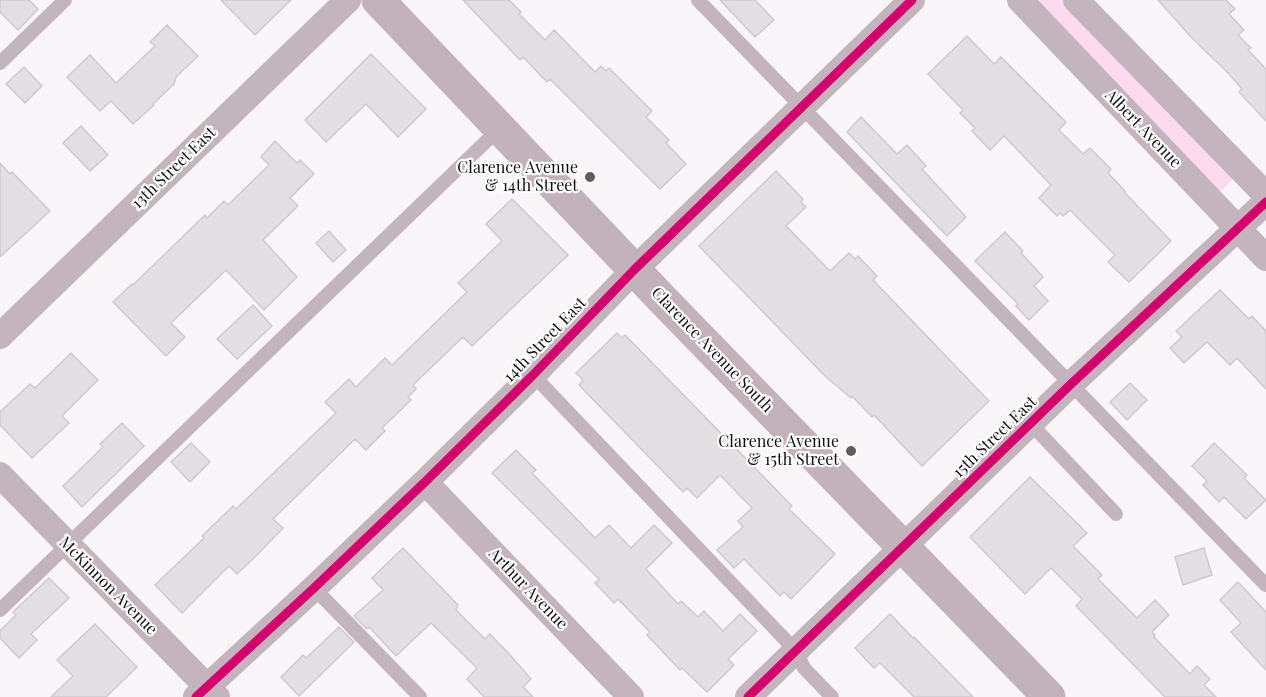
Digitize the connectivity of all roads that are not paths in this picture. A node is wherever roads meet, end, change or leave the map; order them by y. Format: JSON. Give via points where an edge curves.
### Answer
{"nodes":[{"id":1,"x":65,"y":0,"type":"edge"},
{"id":2,"x":348,"y":0,"type":"edge"},
{"id":3,"x":378,"y":0,"type":"edge"},
{"id":4,"x":698,"y":0,"type":"edge"},
{"id":5,"x":912,"y":0,"type":"edge"},
{"id":6,"x":1020,"y":0,"type":"edge"},
{"id":7,"x":1076,"y":0,"type":"edge"},
{"id":8,"x":0,"y":63,"type":"edge"},
{"id":9,"x":802,"y":107,"type":"junction"},
{"id":10,"x":500,"y":128,"type":"junction"},
{"id":11,"x":1266,"y":195,"type":"edge"},
{"id":12,"x":1266,"y":202,"type":"edge"},
{"id":13,"x":1238,"y":229,"type":"junction"},
{"id":14,"x":1266,"y":258,"type":"edge"},
{"id":15,"x":634,"y":270,"type":"junction"},
{"id":16,"x":0,"y":336,"type":"edge"},
{"id":17,"x":533,"y":375,"type":"junction"},
{"id":18,"x":1070,"y":385,"type":"junction"},
{"id":19,"x":1031,"y":424,"type":"junction"},
{"id":20,"x":0,"y":475,"type":"edge"},
{"id":21,"x":425,"y":482,"type":"junction"},
{"id":22,"x":1116,"y":514,"type":"dead end"},
{"id":23,"x":67,"y":545,"type":"junction"},
{"id":24,"x":903,"y":547,"type":"junction"},
{"id":25,"x":1266,"y":585,"type":"edge"},
{"id":26,"x":314,"y":588,"type":"junction"},
{"id":27,"x":0,"y":610,"type":"edge"},
{"id":28,"x":796,"y":651,"type":"junction"},
{"id":29,"x":1038,"y":693,"type":"edge"},
{"id":30,"x":207,"y":694,"type":"edge"},
{"id":31,"x":420,"y":697,"type":"edge"},
{"id":32,"x":631,"y":697,"type":"edge"},
{"id":33,"x":748,"y":697,"type":"edge"},
{"id":34,"x":831,"y":697,"type":"edge"}],
"edges":[{"from":1,"to":8,"type":"lane"},
{"from":2,"to":16,"type":"street","name":"13th Street East"},
{"from":3,"to":10,"type":"main road","name":"Clarence Avenue South"},
{"from":4,"to":9,"type":"lane"},
{"from":5,"to":9,"type":"street","name":"14th Street East"},
{"from":6,"to":13,"type":"street","name":"Albert Avenue"},
{"from":7,"to":11,"type":"street"},
{"from":9,"to":15,"type":"street","name":"14th Street East"},
{"from":9,"to":18,"type":"lane"},
{"from":10,"to":15,"type":"main road","name":"Clarence Avenue South"},
{"from":10,"to":23,"type":"lane"},
{"from":12,"to":13,"type":"street","name":"15th Street East"},
{"from":13,"to":14,"type":"street","name":"Albert Avenue"},
{"from":13,"to":18,"type":"street","name":"15th Street East"},
{"from":15,"to":17,"type":"street","name":"14th Street East"},
{"from":15,"to":24,"type":"main road","name":"Clarence Avenue South"},
{"from":17,"to":21,"type":"street","name":"14th Street East"},
{"from":17,"to":28,"type":"lane"},
{"from":18,"to":19,"type":"street","name":"15th Street East"},
{"from":18,"to":25,"type":"lane"},
{"from":19,"to":22,"type":"lane"},
{"from":19,"to":24,"type":"street","name":"15th Street East"},
{"from":20,"to":23,"type":"street","name":"McKinnon Avenue"},
{"from":21,"to":26,"type":"street","name":"14th Street East"},
{"from":21,"to":32,"type":"street","name":"Arthur Avenue"},
{"from":23,"to":27,"type":"lane"},
{"from":23,"to":30,"type":"street","name":"McKinnon Avenue"},
{"from":24,"to":28,"type":"street","name":"15th Street East"},
{"from":24,"to":29,"type":"main road","name":"Clarence Avenue South"},
{"from":26,"to":30,"type":"street","name":"14th Street East"},
{"from":26,"to":31,"type":"lane"},
{"from":28,"to":33,"type":"street","name":"15th Street East"},
{"from":28,"to":34,"type":"lane","via":[[804,668]]}]}
